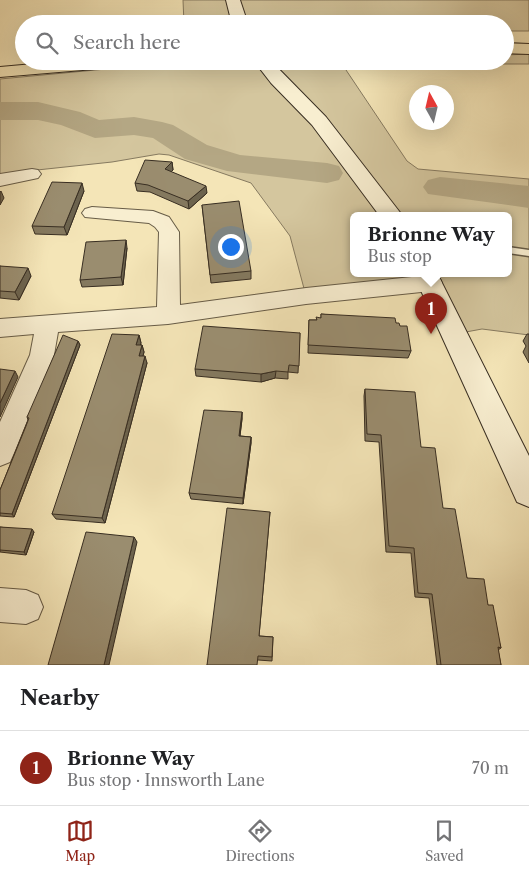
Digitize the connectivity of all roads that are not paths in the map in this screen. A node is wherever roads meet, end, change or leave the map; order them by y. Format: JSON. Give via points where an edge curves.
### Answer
{"nodes":[{"id":1,"x":233,"y":0,"type":"edge"},
{"id":2,"x":237,"y":15,"type":"edge"},
{"id":3,"x":514,"y":36,"type":"edge"},
{"id":4,"x":529,"y":36,"type":"edge"},
{"id":5,"x":514,"y":48,"type":"edge"},
{"id":6,"x":529,"y":49,"type":"edge"},
{"id":7,"x":15,"y":58,"type":"edge"},
{"id":8,"x":0,"y":59,"type":"edge"},
{"id":9,"x":24,"y":70,"type":"edge"},
{"id":10,"x":270,"y":70,"type":"edge"},
{"id":11,"x":0,"y":72,"type":"edge"},
{"id":12,"x":0,"y":174,"type":"edge"},
{"id":13,"x":32,"y":174,"type":"dead end"},
{"id":14,"x":0,"y":180,"type":"edge"},
{"id":15,"x":389,"y":212,"type":"edge"},
{"id":16,"x":101,"y":219,"type":"dead end"},
{"id":17,"x":512,"y":251,"type":"edge"},
{"id":18,"x":529,"y":253,"type":"edge"},
{"id":19,"x":428,"y":278,"type":"edge"},
{"id":20,"x":168,"y":314,"type":"junction"},
{"id":21,"x":48,"y":324,"type":"junction"},
{"id":22,"x":0,"y":328,"type":"edge"},
{"id":23,"x":0,"y":453,"type":"edge"},
{"id":24,"x":529,"y":491,"type":"edge"}],
"edges":[{"from":1,"to":2,"type":"street"},
{"from":3,"to":4,"type":"highway"},
{"from":5,"to":6,"type":"highway"},
{"from":7,"to":8,"type":"highway"},
{"from":9,"to":11,"type":"highway"},
{"from":10,"to":15,"type":"street","via":[[319,121]]},
{"from":12,"to":14,"type":"street"},
{"from":13,"to":14,"type":"street"},
{"from":16,"to":20,"type":"street","via":[[153,217],[162,222],[169,232]]},
{"from":17,"to":18,"type":"lane"},
{"from":19,"to":20,"type":"street"},
{"from":19,"to":24,"type":"street"},
{"from":20,"to":21,"type":"street"},
{"from":21,"to":22,"type":"street"},
{"from":21,"to":23,"type":"street","via":[[42,355]]}]}
